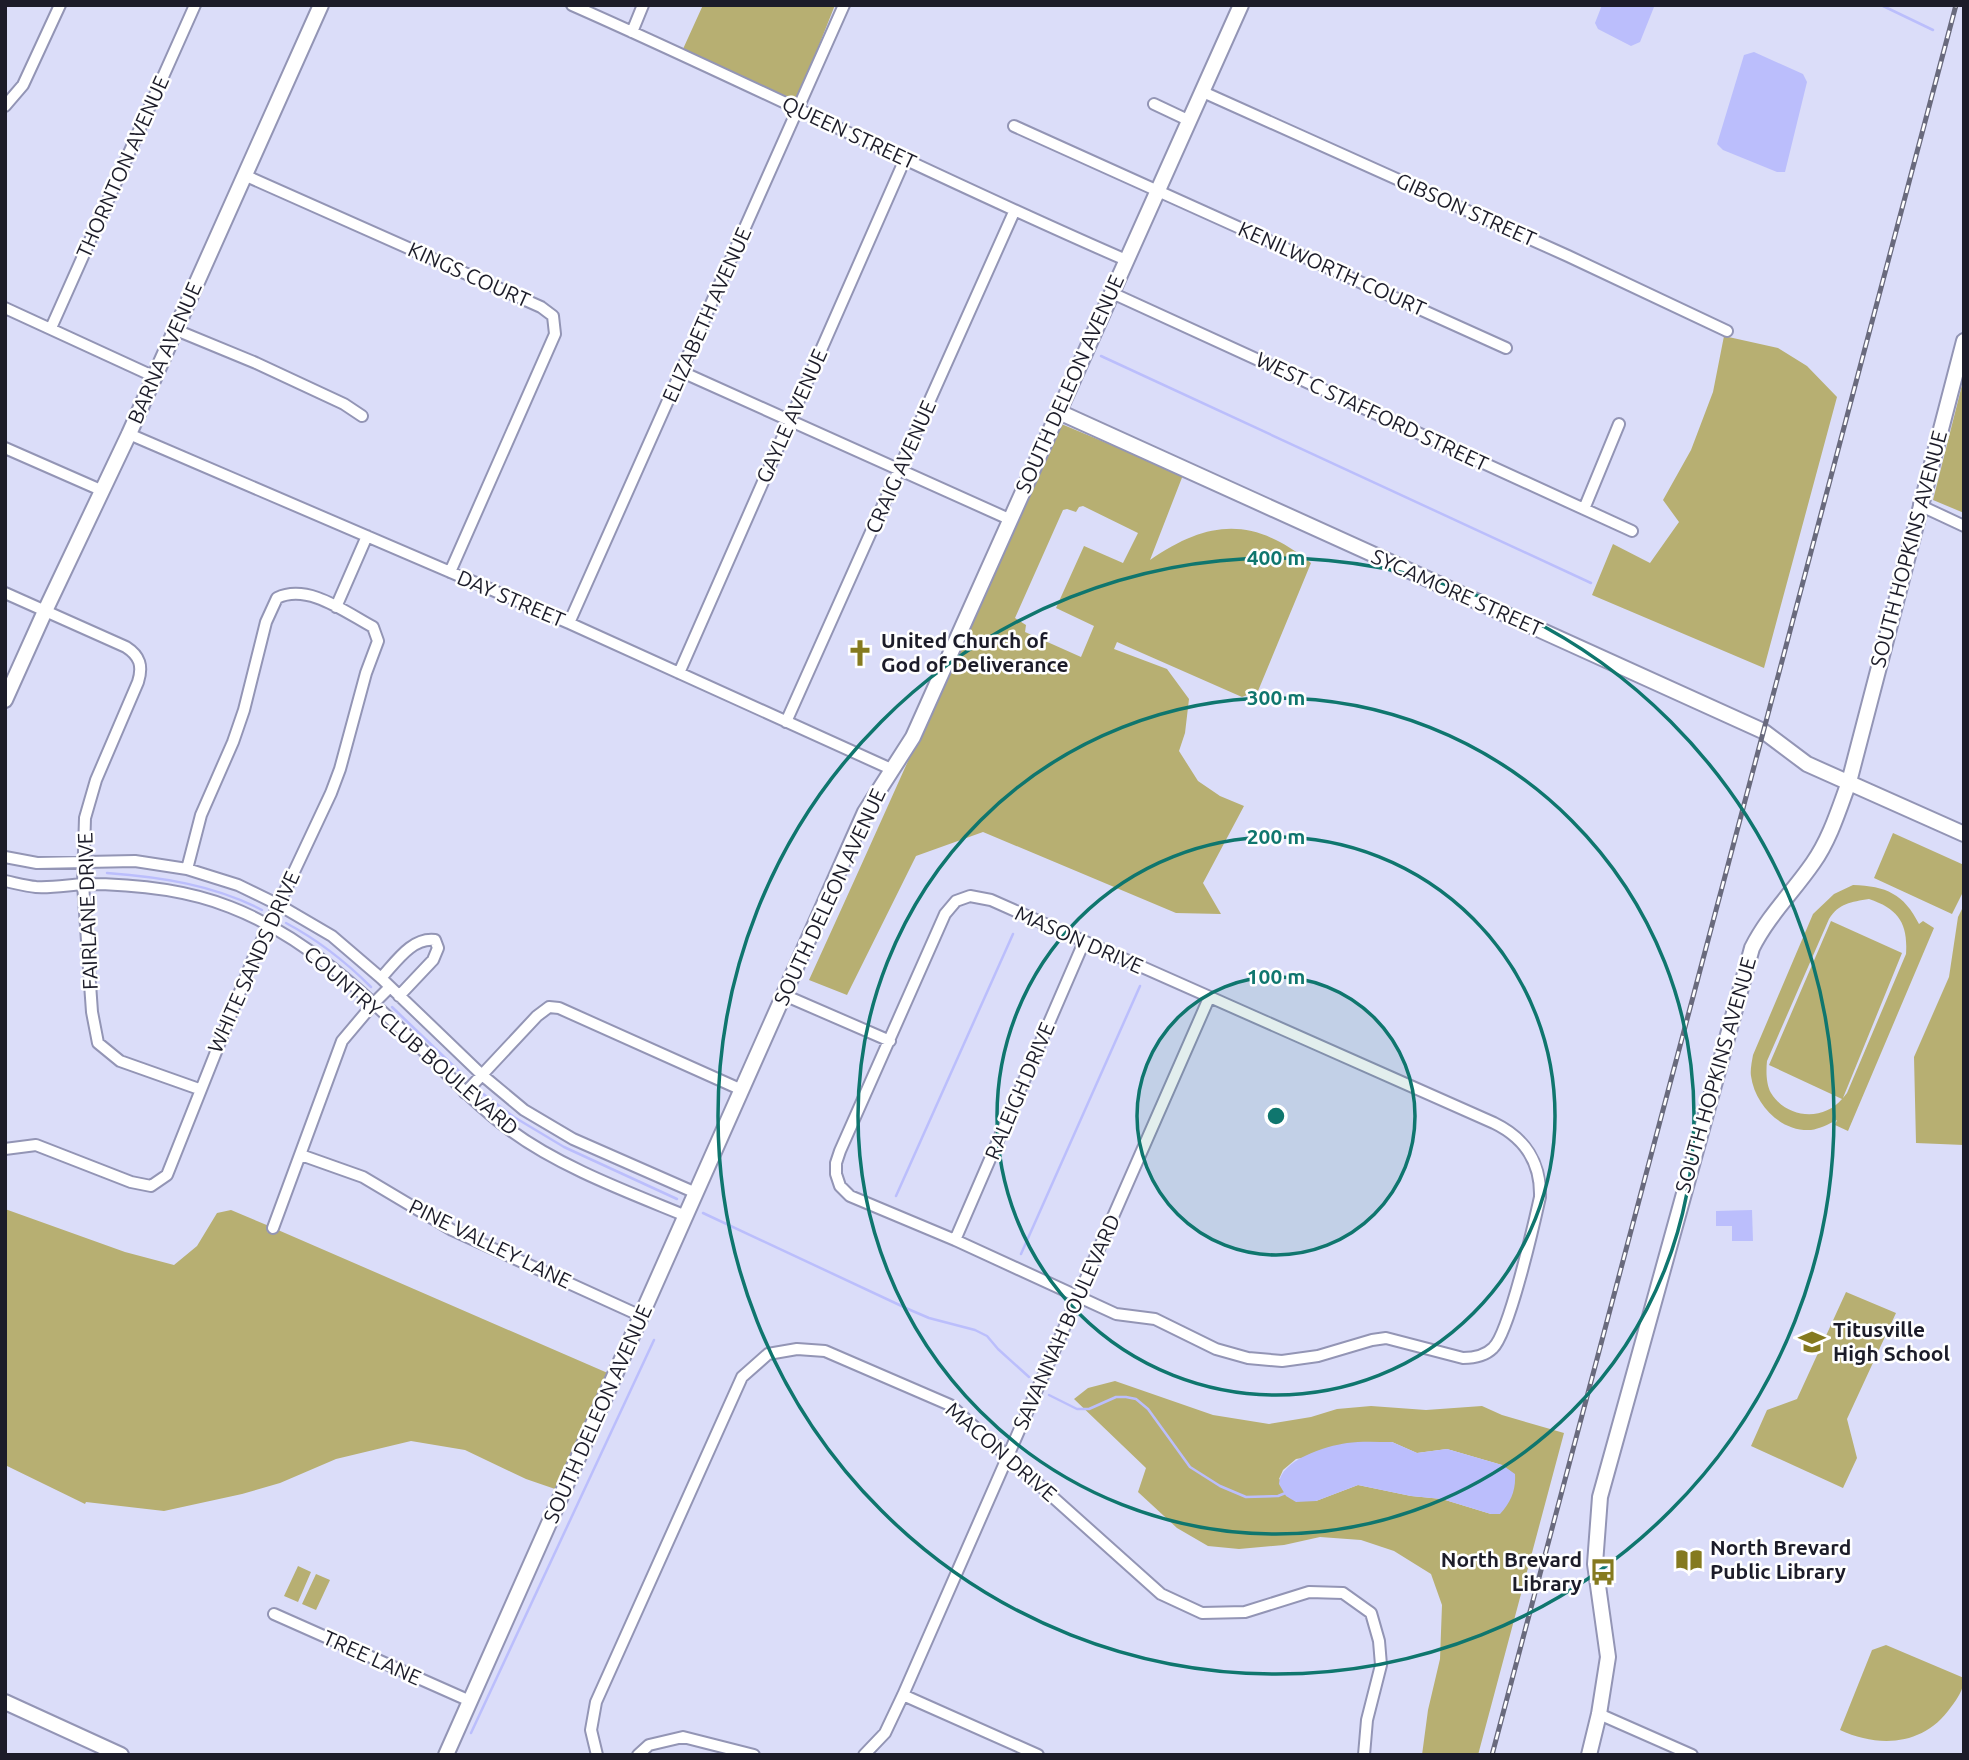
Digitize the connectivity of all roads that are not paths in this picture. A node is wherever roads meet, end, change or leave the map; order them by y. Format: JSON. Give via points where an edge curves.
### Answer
{"nodes":[{"id":1,"x":60,"y":5,"type":"edge"},
{"id":2,"x":195,"y":5,"type":"edge"},
{"id":3,"x":321,"y":5,"type":"edge"},
{"id":4,"x":572,"y":5,"type":"edge"},
{"id":5,"x":643,"y":5,"type":"edge"},
{"id":6,"x":845,"y":5,"type":"edge"},
{"id":7,"x":1241,"y":5,"type":"edge"},
{"id":8,"x":632,"y":32,"type":"junction"},
{"id":9,"x":1203,"y":92,"type":"junction"},
{"id":10,"x":1154,"y":104,"type":"dead end"},
{"id":11,"x":5,"y":106,"type":"edge"},
{"id":12,"x":798,"y":110,"type":"junction"},
{"id":13,"x":1190,"y":121,"type":"junction"},
{"id":14,"x":1014,"y":126,"type":"dead end"},
{"id":15,"x":905,"y":159,"type":"junction"},
{"id":16,"x":244,"y":175,"type":"junction"},
{"id":17,"x":1157,"y":192,"type":"junction"},
{"id":18,"x":1014,"y":212,"type":"junction"},
{"id":19,"x":1126,"y":260,"type":"junction"},
{"id":20,"x":1112,"y":293,"type":"junction"},
{"id":21,"x":5,"y":308,"type":"edge"},
{"id":22,"x":51,"y":328,"type":"junction"},
{"id":23,"x":176,"y":330,"type":"junction"},
{"id":24,"x":1727,"y":331,"type":"dead end"},
{"id":25,"x":1964,"y":341,"type":"edge"},
{"id":26,"x":1506,"y":348,"type":"dead end"},
{"id":27,"x":682,"y":372,"type":"junction"},
{"id":28,"x":155,"y":377,"type":"junction"},
{"id":29,"x":1059,"y":412,"type":"junction"},
{"id":30,"x":362,"y":416,"type":"dead end"},
{"id":31,"x":789,"y":420,"type":"junction"},
{"id":32,"x":1619,"y":424,"type":"dead end"},
{"id":33,"x":129,"y":434,"type":"junction"},
{"id":34,"x":5,"y":448,"type":"edge"},
{"id":35,"x":900,"y":470,"type":"junction"},
{"id":36,"x":103,"y":491,"type":"junction"},
{"id":37,"x":1919,"y":505,"type":"junction"},
{"id":38,"x":1584,"y":509,"type":"junction"},
{"id":39,"x":1009,"y":519,"type":"junction"},
{"id":40,"x":1964,"y":526,"type":"edge"},
{"id":41,"x":1632,"y":531,"type":"dead end"},
{"id":42,"x":367,"y":536,"type":"junction"},
{"id":43,"x":450,"y":572,"type":"junction"},
{"id":44,"x":5,"y":593,"type":"edge"},
{"id":45,"x":336,"y":607,"type":"junction"},
{"id":46,"x":45,"y":611,"type":"junction"},
{"id":47,"x":569,"y":624,"type":"junction"},
{"id":48,"x":679,"y":673,"type":"junction"},
{"id":49,"x":5,"y":700,"type":"edge"},
{"id":50,"x":786,"y":722,"type":"junction"},
{"id":51,"x":891,"y":769,"type":"junction"},
{"id":52,"x":1849,"y":782,"type":"junction"},
{"id":53,"x":1964,"y":834,"type":"edge"},
{"id":54,"x":5,"y":857,"type":"edge"},
{"id":55,"x":83,"y":861,"type":"junction"},
{"id":56,"x":187,"y":869,"type":"junction"},
{"id":57,"x":5,"y":881,"type":"edge"},
{"id":58,"x":83,"y":884,"type":"junction"},
{"id":59,"x":279,"y":905,"type":"junction"},
{"id":60,"x":269,"y":925,"type":"junction"},
{"id":61,"x":1084,"y":942,"type":"junction"},
{"id":62,"x":381,"y":978,"type":"junction"},
{"id":63,"x":390,"y":987,"type":"junction"},
{"id":64,"x":784,"y":995,"type":"junction"},
{"id":65,"x":400,"y":996,"type":"junction"},
{"id":66,"x":1209,"y":998,"type":"junction"},
{"id":67,"x":373,"y":1003,"type":"junction"},
{"id":68,"x":890,"y":1041,"type":"junction"},
{"id":69,"x":482,"y":1075,"type":"junction"},
{"id":70,"x":199,"y":1089,"type":"junction"},
{"id":71,"x":742,"y":1090,"type":"junction"},
{"id":72,"x":465,"y":1093,"type":"junction"},
{"id":73,"x":5,"y":1149,"type":"edge"},
{"id":74,"x":301,"y":1155,"type":"junction"},
{"id":75,"x":696,"y":1193,"type":"junction"},
{"id":76,"x":685,"y":1216,"type":"junction"},
{"id":77,"x":273,"y":1228,"type":"dead end"},
{"id":78,"x":955,"y":1240,"type":"junction"},
{"id":79,"x":1079,"y":1296,"type":"junction"},
{"id":80,"x":641,"y":1316,"type":"junction"},
{"id":81,"x":1008,"y":1456,"type":"junction"},
{"id":82,"x":274,"y":1614,"type":"dead end"},
{"id":83,"x":903,"y":1695,"type":"junction"},
{"id":84,"x":470,"y":1701,"type":"junction"},
{"id":85,"x":5,"y":1702,"type":"edge"},
{"id":86,"x":1599,"y":1714,"type":"junction"},
{"id":87,"x":121,"y":1755,"type":"edge"},
{"id":88,"x":446,"y":1755,"type":"edge"},
{"id":89,"x":597,"y":1755,"type":"edge"},
{"id":90,"x":638,"y":1755,"type":"edge"},
{"id":91,"x":754,"y":1755,"type":"edge"},
{"id":92,"x":864,"y":1755,"type":"edge"},
{"id":93,"x":1038,"y":1755,"type":"edge"},
{"id":94,"x":1364,"y":1755,"type":"edge"},
{"id":95,"x":1589,"y":1755,"type":"edge"},
{"id":96,"x":1692,"y":1755,"type":"edge"}],
"edges":[{"from":1,"to":11,"type":"street","via":[[23,85]]},
{"from":2,"to":22,"type":"street","name":"THORNTON AVENUE"},
{"from":3,"to":16,"type":"street","name":"BARNA AVENUE"},
{"from":4,"to":8,"type":"street","name":"QUEEN STREET"},
{"from":5,"to":8,"type":"street"},
{"from":6,"to":12,"type":"street","name":"ELIZABETH AVENUE"},
{"from":7,"to":9,"type":"street","name":"SOUTH DELEON AVENUE"},
{"from":8,"to":12,"type":"street","name":"QUEEN STREET"},
{"from":9,"to":13,"type":"street","name":"SOUTH DELEON AVENUE"},
{"from":9,"to":24,"type":"street","name":"GIBSON STREET"},
{"from":10,"to":13,"type":"street"},
{"from":12,"to":15,"type":"street","name":"QUEEN STREET"},
{"from":12,"to":27,"type":"street","name":"ELIZABETH AVENUE"},
{"from":13,"to":17,"type":"street","name":"SOUTH DELEON AVENUE"},
{"from":14,"to":17,"type":"street","name":"KENILWORTH COURT"},
{"from":15,"to":18,"type":"street","name":"QUEEN STREET"},
{"from":15,"to":31,"type":"street","name":"GAYLE AVENUE"},
{"from":16,"to":23,"type":"street","name":"BARNA AVENUE"},
{"from":16,"to":43,"type":"street","name":"KINGS COURT","via":[[553,316],[555,334]]},
{"from":17,"to":19,"type":"street","name":"SOUTH DELEON AVENUE"},
{"from":17,"to":26,"type":"street","name":"KENILWORTH COURT"},
{"from":18,"to":19,"type":"street","name":"QUEEN STREET"},
{"from":18,"to":35,"type":"street","name":"CRAIG AVENUE"},
{"from":19,"to":20,"type":"street","name":"SOUTH DELEON AVENUE"},
{"from":20,"to":29,"type":"street","name":"SOUTH DELEON AVENUE"},
{"from":20,"to":38,"type":"street","name":"WEST C STAFFORD STREET"},
{"from":21,"to":22,"type":"street"},
{"from":22,"to":28,"type":"street"},
{"from":23,"to":28,"type":"street","name":"BARNA AVENUE"},
{"from":23,"to":30,"type":"street","via":[[257,363]]},
{"from":25,"to":37,"type":"street","name":"SOUTH HOPKINS AVENUE"},
{"from":27,"to":31,"type":"street"},
{"from":27,"to":47,"type":"street","name":"ELIZABETH AVENUE"},
{"from":28,"to":33,"type":"street","name":"BARNA AVENUE"},
{"from":29,"to":39,"type":"street","name":"SOUTH DELEON AVENUE"},
{"from":29,"to":52,"type":"street","name":"SYCAMORE STREET","via":[[1763,732],[1807,764]]},
{"from":31,"to":35,"type":"street"},
{"from":31,"to":48,"type":"street","name":"GAYLE AVENUE"},
{"from":32,"to":38,"type":"street"},
{"from":33,"to":36,"type":"street","name":"BARNA AVENUE"},
{"from":33,"to":42,"type":"street","name":"DAY STREET"},
{"from":34,"to":36,"type":"street"},
{"from":35,"to":39,"type":"street"},
{"from":35,"to":50,"type":"street","name":"CRAIG AVENUE"},
{"from":36,"to":46,"type":"street","name":"BARNA AVENUE"},
{"from":37,"to":40,"type":"street"},
{"from":37,"to":52,"type":"street","name":"SOUTH HOPKINS AVENUE"},
{"from":38,"to":41,"type":"street","name":"WEST C STAFFORD STREET"},
{"from":39,"to":51,"type":"street","name":"SOUTH DELEON AVENUE","via":[[913,737]]},
{"from":42,"to":43,"type":"street","name":"DAY STREET"},
{"from":42,"to":45,"type":"street"},
{"from":43,"to":47,"type":"street","name":"DAY STREET"},
{"from":44,"to":46,"type":"street","name":"FAIRLANE DRIVE"},
{"from":45,"to":56,"type":"street","name":"WHITE SANDS DRIVE","via":[[306,594],[289,592],[277,598],[266,622],[233,742],[201,815]]},
{"from":45,"to":59,"type":"street","name":"WHITE SANDS DRIVE","via":[[373,627],[378,640],[340,769]]},
{"from":46,"to":49,"type":"street","name":"BARNA AVENUE"},
{"from":46,"to":55,"type":"street","name":"FAIRLANE DRIVE","via":[[126,647],[140,661],[138,682],[96,780],[85,818]]},
{"from":47,"to":48,"type":"street","name":"DAY STREET"},
{"from":48,"to":50,"type":"street","name":"DAY STREET"},
{"from":50,"to":51,"type":"street","name":"DAY STREET"},
{"from":51,"to":64,"type":"street","name":"SOUTH DELEON AVENUE","via":[[865,812]]},
{"from":52,"to":53,"type":"street","name":"SYCAMORE STREET"},
{"from":52,"to":86,"type":"street","name":"SOUTH HOPKINS AVENUE","via":[[1815,860],[1752,948],[1600,1497],[1595,1564],[1608,1657]]},
{"from":54,"to":55,"type":"street","name":"COUNTRY CLUB BOULEVARD","via":[[37,863]]},
{"from":55,"to":56,"type":"street","name":"COUNTRY CLUB BOULEVARD","via":[[135,861]]},
{"from":55,"to":58,"type":"street","name":"FAIRLANE DRIVE"},
{"from":56,"to":59,"type":"street","name":"COUNTRY CLUB BOULEVARD","via":[[238,885]]},
{"from":57,"to":58,"type":"street","name":"COUNTRY CLUB BOULEVARD","via":[[37,887]]},
{"from":58,"to":60,"type":"street","name":"COUNTRY CLUB BOULEVARD","via":[[181,893],[229,906]]},
{"from":58,"to":70,"type":"street","name":"FAIRLANE DRIVE","via":[[98,1043],[120,1062]]},
{"from":59,"to":60,"type":"street","name":"WHITE SANDS DRIVE"},
{"from":59,"to":62,"type":"street","name":"COUNTRY CLUB BOULEVARD","via":[[332,936]]},
{"from":60,"to":67,"type":"street","name":"COUNTRY CLUB BOULEVARD","via":[[317,955]]},
{"from":60,"to":70,"type":"street","name":"WHITE SANDS DRIVE"},
{"from":61,"to":66,"type":"street","name":"MASON DRIVE"},
{"from":61,"to":68,"type":"street","name":"MASON DRIVE","via":[[984,898],[960,899],[945,914]]},
{"from":61,"to":78,"type":"street","name":"RALEIGH DRIVE"},
{"from":62,"to":63,"type":"street","name":"COUNTRY CLUB BOULEVARD"},
{"from":62,"to":65,"type":"street","via":[[414,944],[435,940],[438,948],[433,960]]},
{"from":63,"to":65,"type":"street","name":"COUNTRY CLUB BOULEVARD"},
{"from":63,"to":67,"type":"street"},
{"from":64,"to":68,"type":"street"},
{"from":64,"to":71,"type":"street","name":"SOUTH DELEON AVENUE"},
{"from":65,"to":69,"type":"street","name":"COUNTRY CLUB BOULEVARD"},
{"from":66,"to":79,"type":"street","name":"SAVANNAH BOULEVARD"},
{"from":66,"to":79,"type":"street","name":"MASON DRIVE","via":[[1494,1123],[1524,1145],[1538,1170],[1540,1197],[1503,1334],[1493,1348],[1475,1357],[1453,1356],[1386,1338],[1318,1356],[1266,1360],[1216,1349],[1161,1321],[1116,1314]]},
{"from":67,"to":72,"type":"street","name":"COUNTRY CLUB BOULEVARD"},
{"from":67,"to":74,"type":"street","via":[[342,1041]]},
{"from":68,"to":78,"type":"street","name":"MASON DRIVE","via":[[838,1156],[838,1181],[850,1196]]},
{"from":69,"to":71,"type":"street","via":[[549,1007]]},
{"from":69,"to":72,"type":"street"},
{"from":69,"to":75,"type":"street","name":"COUNTRY CLUB BOULEVARD","via":[[524,1110],[573,1139]]},
{"from":70,"to":73,"type":"street","name":"WHITE SANDS DRIVE","via":[[167,1175],[151,1185],[131,1182],[36,1145]]},
{"from":71,"to":75,"type":"street","name":"SOUTH DELEON AVENUE"},
{"from":72,"to":76,"type":"street","name":"COUNTRY CLUB BOULEVARD","via":[[511,1131],[566,1163]]},
{"from":74,"to":77,"type":"street"},
{"from":74,"to":80,"type":"street","name":"PINE VALLEY LANE","via":[[363,1177],[452,1230]]},
{"from":75,"to":76,"type":"street","name":"SOUTH DELEON AVENUE"},
{"from":76,"to":80,"type":"street","name":"SOUTH DELEON AVENUE"},
{"from":78,"to":79,"type":"street","name":"MASON DRIVE"},
{"from":79,"to":81,"type":"street","name":"SAVANNAH BOULEVARD"},
{"from":80,"to":84,"type":"street","name":"SOUTH DELEON AVENUE"},
{"from":81,"to":83,"type":"street","name":"SAVANNAH BOULEVARD"},
{"from":81,"to":89,"type":"street","name":"MACON DRIVE","via":[[950,1405],[825,1351],[768,1353],[742,1377],[596,1702],[591,1730]]},
{"from":81,"to":94,"type":"street","name":"MACON DRIVE","via":[[1161,1594],[1202,1614],[1245,1612],[1309,1592],[1343,1593],[1371,1614],[1381,1665],[1367,1720]]},
{"from":82,"to":84,"type":"street","name":"TREE LANE"},
{"from":83,"to":92,"type":"street","name":"SAVANNAH BOULEVARD","via":[[884,1733]]},
{"from":83,"to":93,"type":"street"},
{"from":84,"to":88,"type":"street","name":"SOUTH DELEON AVENUE"},
{"from":85,"to":87,"type":"street"},
{"from":86,"to":95,"type":"street","name":"SOUTH HOPKINS AVENUE"},
{"from":86,"to":96,"type":"street"},
{"from":90,"to":91,"type":"street","via":[[649,1745],[683,1737]]}]}
